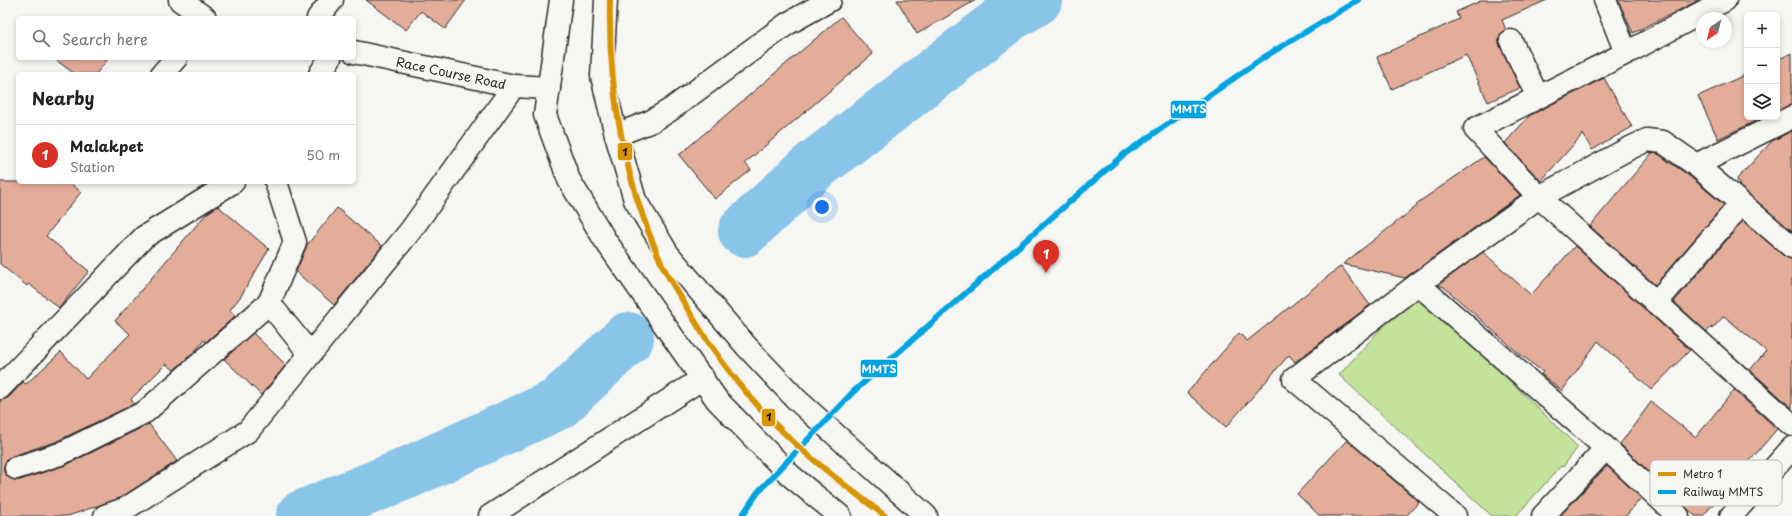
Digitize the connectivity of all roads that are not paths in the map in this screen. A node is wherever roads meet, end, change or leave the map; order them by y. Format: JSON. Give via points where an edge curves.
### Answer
{"nodes":[{"id":1,"x":180,"y":0,"type":"edge"},
{"id":2,"x":332,"y":0,"type":"edge"},
{"id":3,"x":561,"y":0,"type":"edge"},
{"id":4,"x":606,"y":0,"type":"edge"},
{"id":5,"x":830,"y":0,"type":"edge"},
{"id":6,"x":1604,"y":0,"type":"edge"},
{"id":7,"x":1724,"y":0,"type":"edge"},
{"id":8,"x":202,"y":16,"type":"edge"},
{"id":9,"x":320,"y":16,"type":"edge"},
{"id":10,"x":1511,"y":41,"type":"dead end"},
{"id":11,"x":356,"y":52,"type":"edge"},
{"id":12,"x":1626,"y":53,"type":"junction"},
{"id":13,"x":174,"y":60,"type":"edge"},
{"id":14,"x":329,"y":60,"type":"edge"},
{"id":15,"x":164,"y":72,"type":"edge"},
{"id":16,"x":321,"y":72,"type":"edge"},
{"id":17,"x":514,"y":86,"type":"junction"},
{"id":18,"x":549,"y":88,"type":"junction"},
{"id":19,"x":1538,"y":97,"type":"junction"},
{"id":20,"x":1792,"y":117,"type":"edge"},
{"id":21,"x":616,"y":135,"type":"junction"},
{"id":22,"x":1696,"y":165,"type":"junction"},
{"id":23,"x":230,"y":184,"type":"edge"},
{"id":24,"x":277,"y":184,"type":"edge"},
{"id":25,"x":1539,"y":197,"type":"junction"},
{"id":26,"x":1741,"y":204,"type":"junction"},
{"id":27,"x":1792,"y":247,"type":"edge"},
{"id":28,"x":1418,"y":284,"type":"junction"},
{"id":29,"x":269,"y":303,"type":"junction"},
{"id":30,"x":1656,"y":303,"type":"junction"},
{"id":31,"x":310,"y":354,"type":"junction"},
{"id":32,"x":703,"y":378,"type":"junction"},
{"id":33,"x":0,"y":388,"type":"edge"},
{"id":34,"x":1792,"y":425,"type":"edge"},
{"id":35,"x":1606,"y":448,"type":"junction"},
{"id":36,"x":1792,"y":448,"type":"edge"},
{"id":37,"x":1781,"y":460,"type":"edge"},
{"id":38,"x":16,"y":468,"type":"dead end"},
{"id":39,"x":1650,"y":490,"type":"edge"},
{"id":40,"x":1667,"y":506,"type":"edge"},
{"id":41,"x":1740,"y":506,"type":"edge"},
{"id":42,"x":105,"y":516,"type":"edge"},
{"id":43,"x":490,"y":516,"type":"edge"},
{"id":44,"x":840,"y":516,"type":"edge"},
{"id":45,"x":926,"y":516,"type":"edge"},
{"id":46,"x":1455,"y":516,"type":"edge"},
{"id":47,"x":1543,"y":516,"type":"edge"},
{"id":48,"x":1678,"y":516,"type":"edge"},
{"id":49,"x":1731,"y":516,"type":"edge"}],
"edges":[{"from":1,"to":8,"type":"main road"},
{"from":2,"to":9,"type":"main road"},
{"from":3,"to":18,"type":"main road"},
{"from":4,"to":21,"type":"main road","via":[[602,76]]},
{"from":5,"to":21,"type":"main road","via":[[787,24],[670,110],[652,121]]},
{"from":6,"to":12,"type":"main road"},
{"from":7,"to":12,"type":"main road"},
{"from":10,"to":19,"type":"main road"},
{"from":11,"to":17,"type":"main road","name":"Race Course Road"},
{"from":12,"to":19,"type":"main road"},
{"from":13,"to":15,"type":"main road"},
{"from":14,"to":16,"type":"main road"},
{"from":17,"to":18,"type":"main road","name":"Race Course Road"},
{"from":17,"to":31,"type":"main road","via":[[411,230]]},
{"from":18,"to":32,"type":"main road","via":[[545,115],[569,180],[605,240]]},
{"from":19,"to":25,"type":"main road","via":[[1475,130]]},
{"from":20,"to":22,"type":"main road"},
{"from":21,"to":45,"type":"main road","via":[[635,200],[668,254],[747,347],[797,400]]},
{"from":22,"to":25,"type":"main road","via":[[1663,142],[1646,140]]},
{"from":22,"to":26,"type":"main road"},
{"from":23,"to":33,"type":"main road","via":[[144,237]]},
{"from":24,"to":29,"type":"main road","via":[[295,242]]},
{"from":25,"to":28,"type":"main road"},
{"from":25,"to":30,"type":"main road"},
{"from":26,"to":27,"type":"main road"},
{"from":26,"to":30,"type":"main road"},
{"from":28,"to":35,"type":"main road"},
{"from":28,"to":46,"type":"main road","via":[[1294,379]]},
{"from":29,"to":31,"type":"main road"},
{"from":29,"to":38,"type":"main road","via":[[145,412],[60,454]]},
{"from":30,"to":34,"type":"main road"},
{"from":31,"to":42,"type":"main road","via":[[248,431],[125,509]]},
{"from":32,"to":43,"type":"main road"},
{"from":32,"to":44,"type":"main road","via":[[717,400],[791,476]]},
{"from":35,"to":39,"type":"main road"},
{"from":35,"to":47,"type":"main road"},
{"from":36,"to":37,"type":"main road"},
{"from":40,"to":48,"type":"main road"},
{"from":41,"to":49,"type":"main road"}]}
